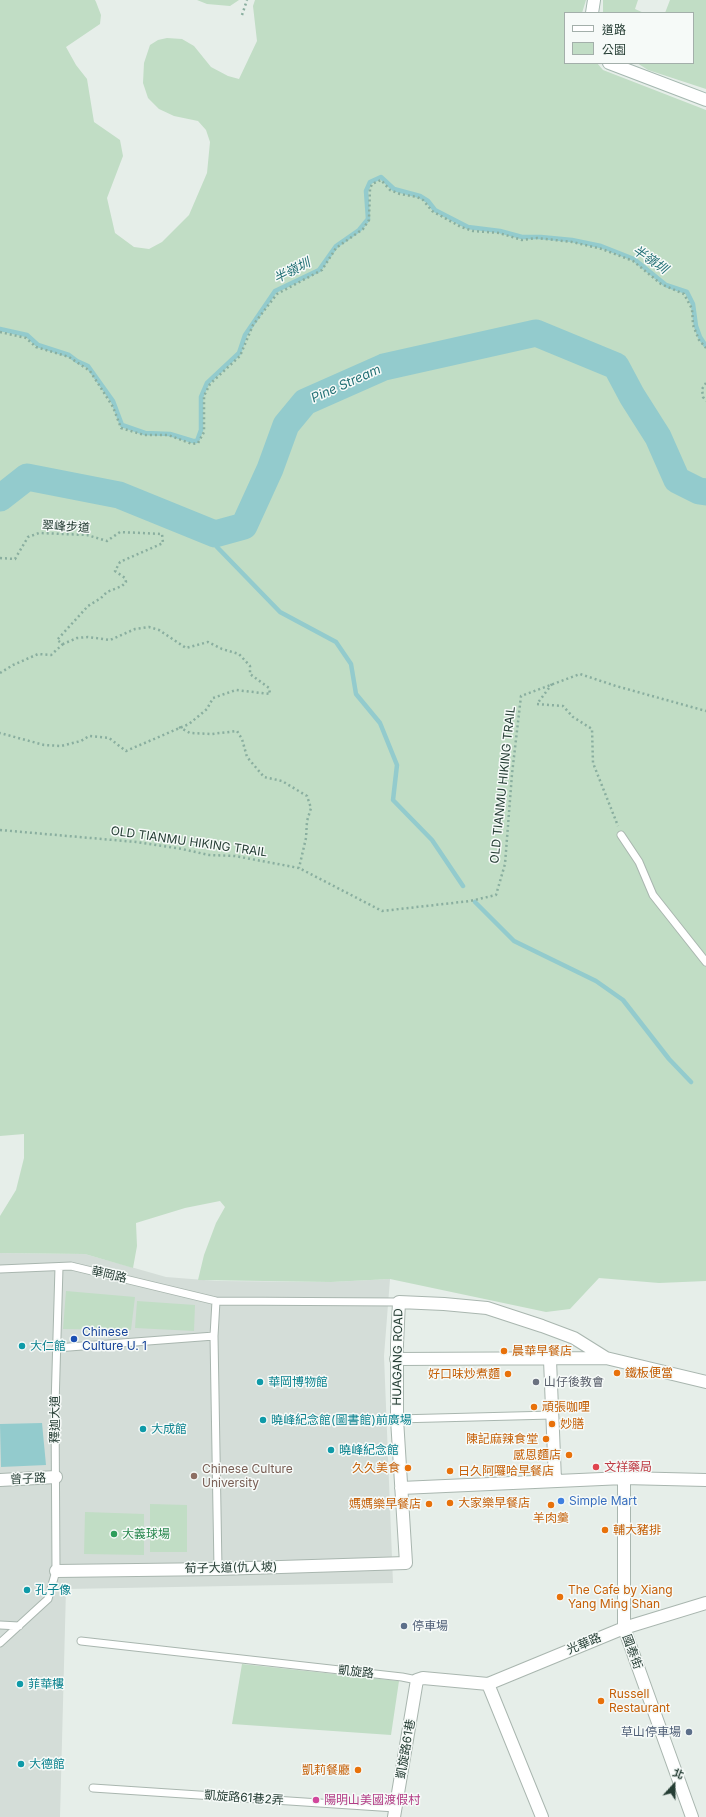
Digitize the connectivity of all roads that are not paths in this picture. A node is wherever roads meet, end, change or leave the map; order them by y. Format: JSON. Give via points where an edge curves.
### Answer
{"nodes":[{"id":1,"x":594,"y":0,"type":"edge"},
{"id":2,"x":592,"y":12,"type":"edge"},
{"id":3,"x":613,"y":64,"type":"edge"},
{"id":4,"x":706,"y":100,"type":"edge"},
{"id":5,"x":621,"y":835,"type":"road end"},
{"id":6,"x":706,"y":962,"type":"edge"},
{"id":7,"x":59,"y":1266,"type":"junction"},
{"id":8,"x":0,"y":1269,"type":"edge"},
{"id":9,"x":216,"y":1300,"type":"junction"},
{"id":10,"x":399,"y":1302,"type":"junction"},
{"id":11,"x":214,"y":1336,"type":"junction"},
{"id":12,"x":56,"y":1348,"type":"junction"},
{"id":13,"x":606,"y":1358,"type":"junction"},
{"id":14,"x":396,"y":1359,"type":"junction"},
{"id":15,"x":550,"y":1360,"type":"junction"},
{"id":16,"x":706,"y":1382,"type":"edge"},
{"id":17,"x":552,"y":1415,"type":"junction"},
{"id":18,"x":397,"y":1419,"type":"junction"},
{"id":19,"x":56,"y":1477,"type":"junction"},
{"id":20,"x":624,"y":1478,"type":"junction"},
{"id":21,"x":0,"y":1480,"type":"edge"},
{"id":22,"x":555,"y":1480,"type":"junction"},
{"id":23,"x":706,"y":1480,"type":"edge"},
{"id":24,"x":401,"y":1488,"type":"junction"},
{"id":25,"x":406,"y":1563,"type":"joint"},
{"id":26,"x":218,"y":1569,"type":"junction"},
{"id":27,"x":56,"y":1571,"type":"junction"},
{"id":28,"x":706,"y":1603,"type":"edge"},
{"id":29,"x":0,"y":1625,"type":"edge"},
{"id":30,"x":19,"y":1626,"type":"junction"},
{"id":31,"x":624,"y":1628,"type":"junction"},
{"id":32,"x":81,"y":1641,"type":"dead end"},
{"id":33,"x":0,"y":1643,"type":"edge"},
{"id":34,"x":417,"y":1680,"type":"junction"},
{"id":35,"x":488,"y":1684,"type":"junction"},
{"id":36,"x":93,"y":1788,"type":"dead end"},
{"id":37,"x":395,"y":1813,"type":"edge"},
{"id":38,"x":542,"y":1817,"type":"edge"},
{"id":39,"x":692,"y":1817,"type":"edge"}],
"edges":[{"from":1,"to":2,"type":"street"},
{"from":3,"to":4,"type":"street"},
{"from":5,"to":6,"type":"lane","via":[[639,862],[653,895]]},
{"from":7,"to":8,"type":"lane","name":"華岡路"},
{"from":7,"to":9,"type":"lane","name":"華岡路","via":[[71,1266]]},
{"from":7,"to":12,"type":"lane","name":"釋迦大道"},
{"from":9,"to":10,"type":"lane","name":"華岡路"},
{"from":9,"to":11,"type":"lane"},
{"from":10,"to":13,"type":"street","name":"HUAGANG ROAD","via":[[487,1308],[574,1338]]},
{"from":10,"to":14,"type":"street","name":"HUAGANG ROAD"},
{"from":11,"to":12,"type":"lane"},
{"from":11,"to":26,"type":"lane"},
{"from":12,"to":19,"type":"lane","name":"釋迦大道"},
{"from":13,"to":15,"type":"street"},
{"from":13,"to":16,"type":"street","name":"HUAGANG ROAD"},
{"from":14,"to":15,"type":"street"},
{"from":14,"to":18,"type":"street","name":"HUAGANG ROAD"},
{"from":15,"to":17,"type":"street"},
{"from":17,"to":18,"type":"lane"},
{"from":17,"to":22,"type":"street"},
{"from":18,"to":24,"type":"street","name":"HUAGANG ROAD"},
{"from":19,"to":21,"type":"street","name":"曾子路"},
{"from":19,"to":27,"type":"lane","name":"釋迦大道"},
{"from":20,"to":22,"type":"street"},
{"from":20,"to":23,"type":"street"},
{"from":20,"to":31,"type":"street","name":"國泰街"},
{"from":22,"to":24,"type":"street"},
{"from":24,"to":25,"type":"street","name":"HUAGANG ROAD"},
{"from":25,"to":26,"type":"street","name":"荀子大道(仇人坡)"},
{"from":26,"to":27,"type":"street","name":"荀子大道(仇人坡)"},
{"from":27,"to":30,"type":"lane","name":"釋迦大道","via":[[48,1599]]},
{"from":28,"to":31,"type":"street","name":"光華路"},
{"from":29,"to":30,"type":"lane"},
{"from":30,"to":33,"type":"lane","name":"釋迦大道"},
{"from":31,"to":35,"type":"street","name":"光華路"},
{"from":31,"to":39,"type":"street","name":"國泰街"},
{"from":32,"to":34,"type":"lane","name":"凱旋路"},
{"from":34,"to":35,"type":"street","name":"凱旋路","via":[[423,1678]]},
{"from":34,"to":37,"type":"street","name":"凱旋路61巷"},
{"from":35,"to":38,"type":"street"},
{"from":36,"to":37,"type":"lane","name":"凱旋路61巷2弄"}]}
